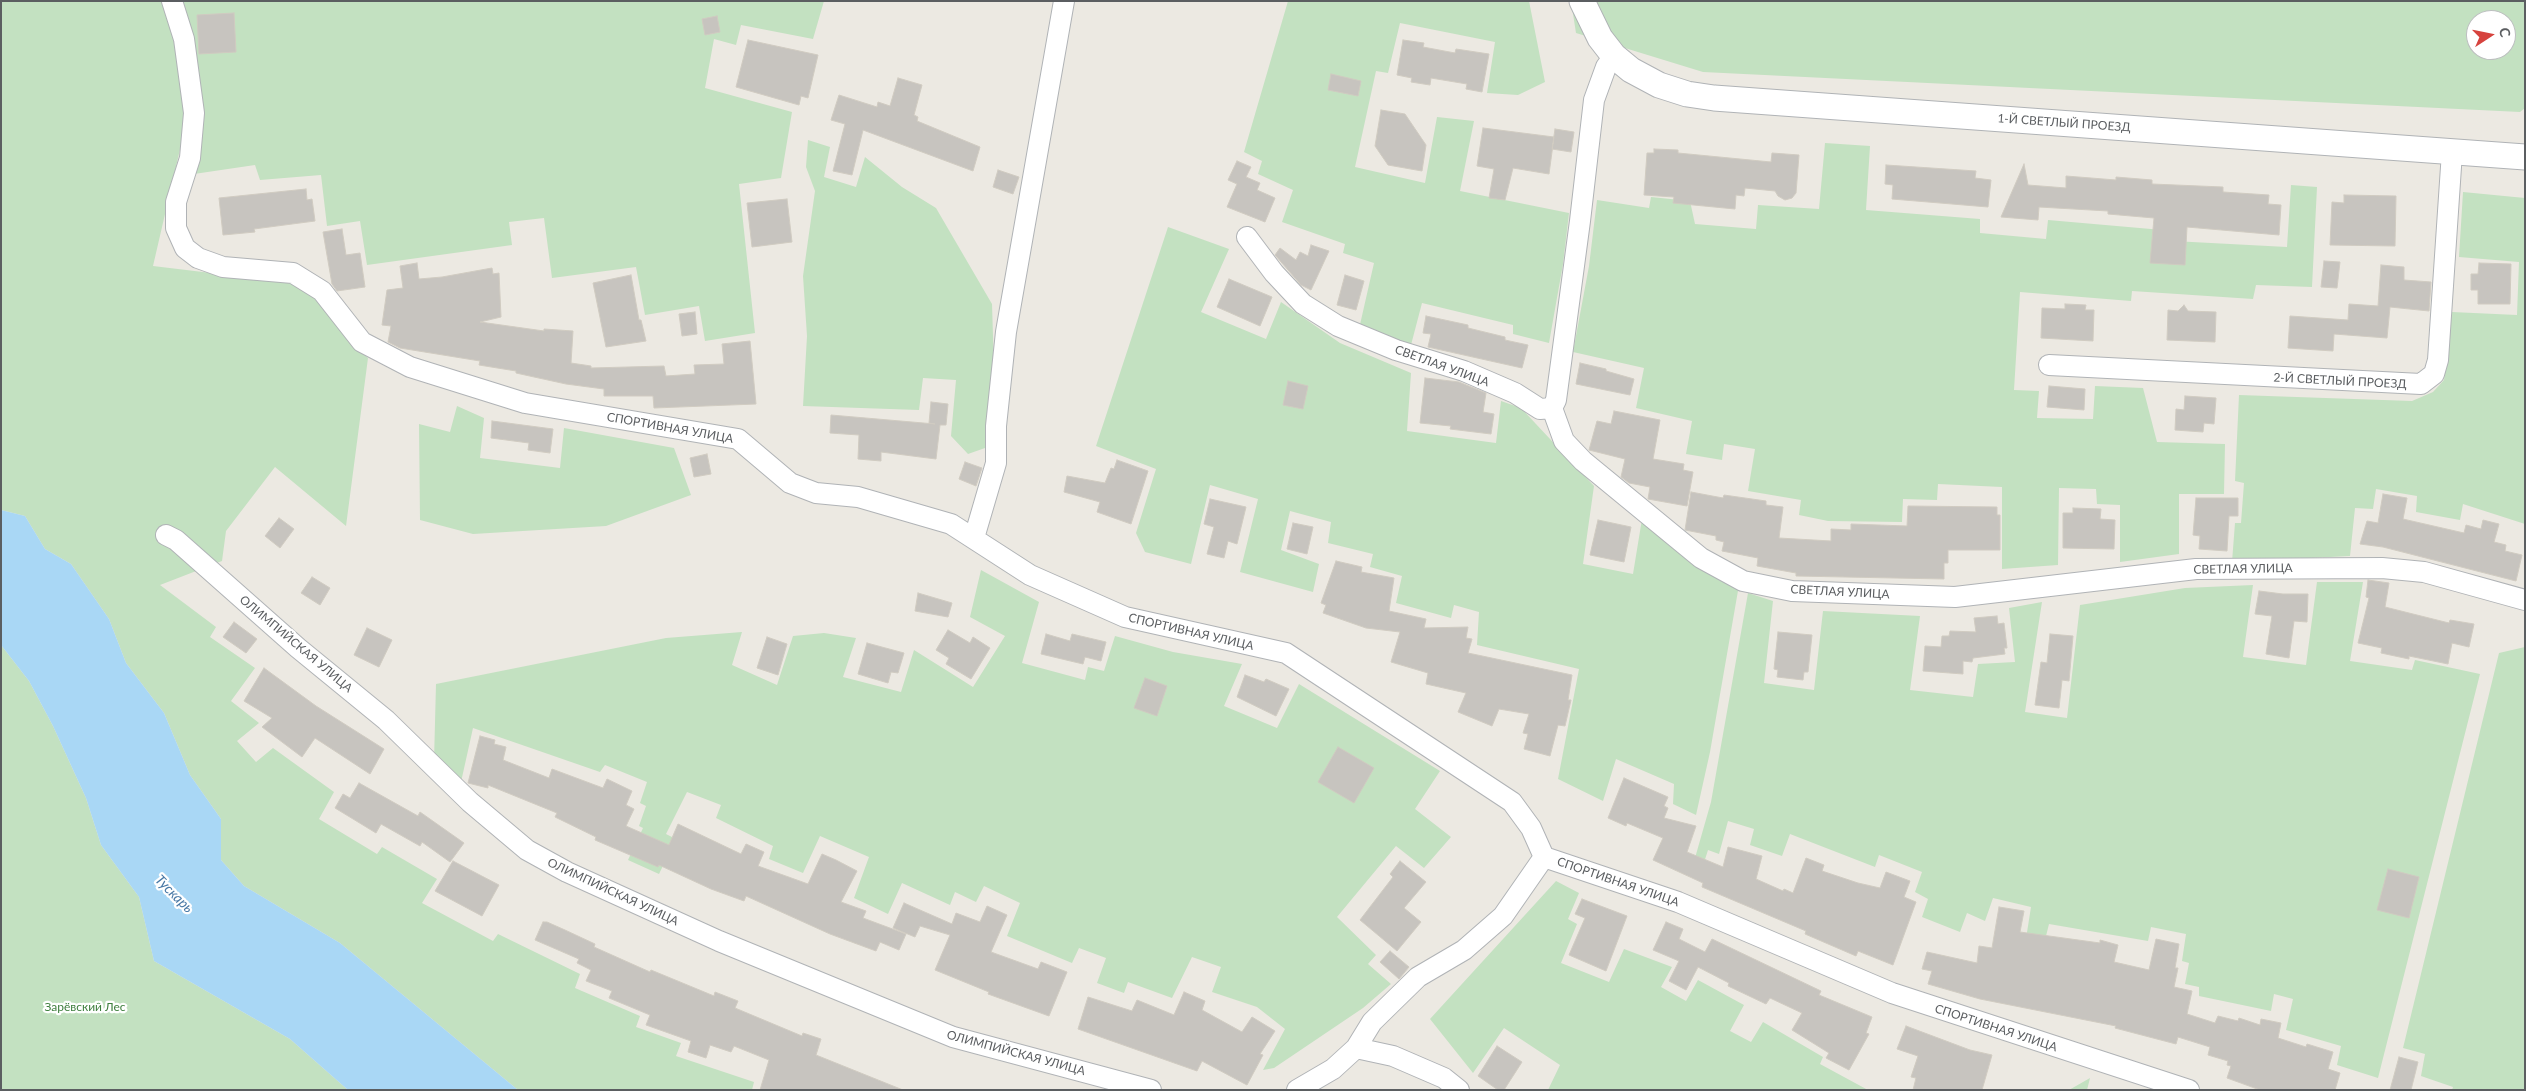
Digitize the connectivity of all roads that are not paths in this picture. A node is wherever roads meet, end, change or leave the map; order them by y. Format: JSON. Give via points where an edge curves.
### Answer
{"nodes":[{"id":1,"x":172,"y":1,"type":"edge"},
{"id":2,"x":1064,"y":1,"type":"edge"},
{"id":3,"x":1582,"y":1,"type":"edge"},
{"id":4,"x":1614,"y":56,"type":"junction"},
{"id":5,"x":2452,"y":152,"type":"junction"},
{"id":6,"x":2525,"y":158,"type":"edge"},
{"id":7,"x":1247,"y":237,"type":"dead end"},
{"id":8,"x":2049,"y":366,"type":"dead end"},
{"id":9,"x":1552,"y":408,"type":"junction"},
{"id":10,"x":166,"y":535,"type":"dead end"},
{"id":11,"x":974,"y":538,"type":"junction"},
{"id":12,"x":2525,"y":600,"type":"edge"},
{"id":13,"x":1544,"y":857,"type":"junction"},
{"id":14,"x":1356,"y":1048,"type":"junction"},
{"id":15,"x":1151,"y":1090,"type":"edge"},
{"id":16,"x":1297,"y":1090,"type":"edge"},
{"id":17,"x":1459,"y":1090,"type":"edge"},
{"id":18,"x":2189,"y":1090,"type":"edge"}],
"edges":[{"from":1,"to":11,"type":"street","name":"СПОРТИВНАЯ УЛИЦА","via":[[184,39],[194,113],[190,158],[176,202],[176,228],[185,248],[198,258],[223,267],[292,273],[322,291],[362,342],[410,367],[525,403],[738,439],[790,483],[816,493],[858,497],[951,524]]},
{"from":2,"to":11,"type":"street","via":[[1006,332],[996,426],[996,463]]},
{"from":3,"to":4,"type":"street","name":"1-Й СВЕТЛЫЙ ПРОЕЗД","via":[[1592,26]]},
{"from":4,"to":5,"type":"street","name":"1-Й СВЕТЛЫЙ ПРОЕЗД","via":[[1631,70],[1659,85],[1714,98]]},
{"from":4,"to":9,"type":"street","via":[[1606,67],[1594,100],[1556,400]]},
{"from":5,"to":6,"type":"street","name":"1-Й СВЕТЛЫЙ ПРОЕЗД"},
{"from":5,"to":8,"type":"street","name":"2-Й СВЕТЛЫЙ ПРОЕЗД","via":[[2438,360],[2434,374],[2421,384]]},
{"from":7,"to":9,"type":"street","name":"СВЕТЛАЯ УЛИЦА","via":[[1303,304],[1338,326],[1396,350],[1464,371],[1515,393],[1540,409]]},
{"from":9,"to":12,"type":"street","name":"СВЕТЛАЯ УЛИЦА","via":[[1564,441],[1583,461],[1701,558],[1744,581],[1792,591],[1955,597],[2196,569],[2382,568],[2424,572]]},
{"from":10,"to":15,"type":"street","name":"ОЛИМПИЙСКАЯ УЛИЦА","via":[[176,540],[298,648],[386,720],[470,802],[527,850],[566,872],[719,941],[953,1037]]},
{"from":11,"to":13,"type":"street","name":"СПОРТИВНАЯ УЛИЦА","via":[[1030,575],[1125,617],[1286,653],[1512,802],[1531,828]]},
{"from":13,"to":14,"type":"street","via":[[1503,916],[1464,950],[1418,977],[1372,1022]]},
{"from":13,"to":18,"type":"street","name":"СПОРТИВНАЯ УЛИЦА","via":[[1678,902],[1892,993]]},
{"from":14,"to":16,"type":"street","via":[[1332,1069]]},
{"from":14,"to":17,"type":"street","via":[[1393,1056],[1444,1078]]}]}
